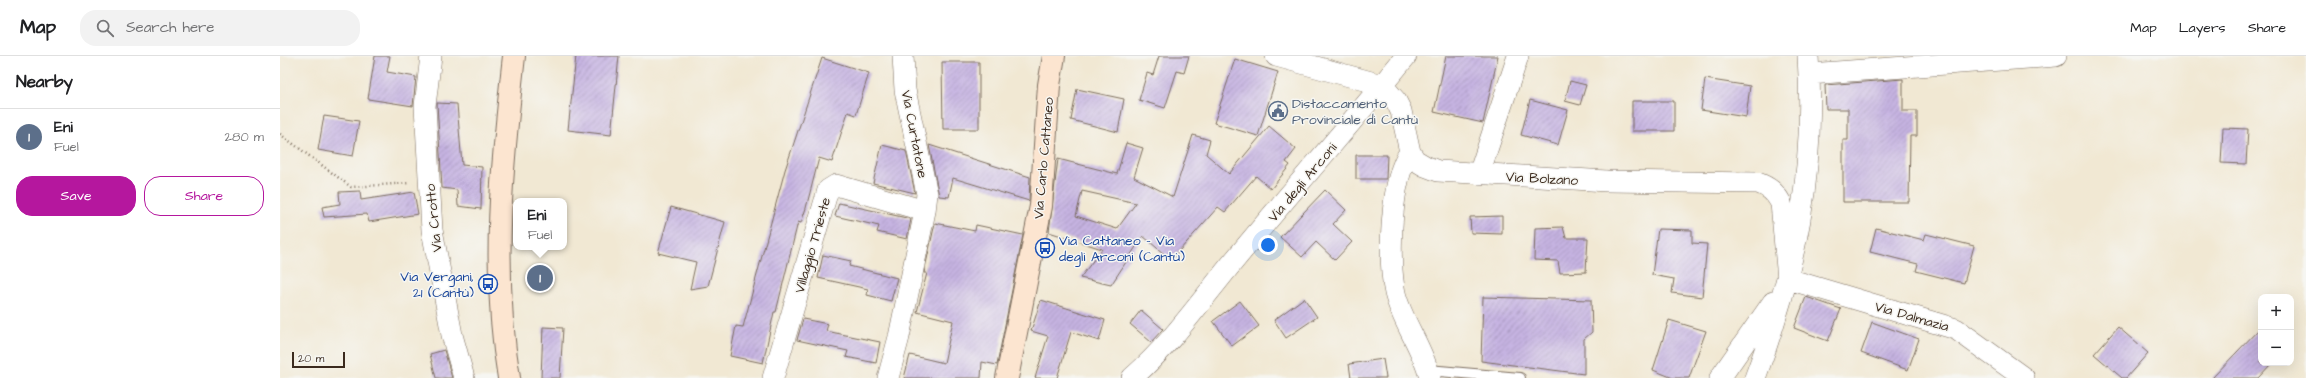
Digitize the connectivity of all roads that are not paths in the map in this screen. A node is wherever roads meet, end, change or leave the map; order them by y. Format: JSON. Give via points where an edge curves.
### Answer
{"nodes":[{"id":1,"x":431,"y":56,"type":"edge"},
{"id":2,"x":514,"y":56,"type":"edge"},
{"id":3,"x":903,"y":56,"type":"edge"},
{"id":4,"x":1054,"y":56,"type":"edge"},
{"id":5,"x":1276,"y":56,"type":"edge"},
{"id":6,"x":1406,"y":56,"type":"edge"},
{"id":7,"x":1518,"y":56,"type":"edge"},
{"id":8,"x":2056,"y":56,"type":"edge"},
{"id":9,"x":1809,"y":65,"type":"edge"},
{"id":10,"x":1382,"y":85,"type":"junction"},
{"id":11,"x":1410,"y":152,"type":"junction"},
{"id":12,"x":1479,"y":174,"type":"junction"},
{"id":13,"x":925,"y":211,"type":"junction"},
{"id":14,"x":1788,"y":279,"type":"junction"},
{"id":15,"x":1429,"y":374,"type":"edge"},
{"id":16,"x":464,"y":378,"type":"edge"},
{"id":17,"x":509,"y":378,"type":"edge"},
{"id":18,"x":773,"y":378,"type":"edge"},
{"id":19,"x":888,"y":378,"type":"edge"},
{"id":20,"x":1007,"y":378,"type":"edge"},
{"id":21,"x":1132,"y":378,"type":"edge"},
{"id":22,"x":1520,"y":378,"type":"edge"},
{"id":23,"x":1720,"y":378,"type":"edge"},
{"id":24,"x":1755,"y":378,"type":"edge"},
{"id":25,"x":2024,"y":378,"type":"edge"}],
"edges":[{"from":1,"to":16,"type":"street","name":"Via Crotto","via":[[424,106],[432,230],[452,334]]},
{"from":2,"to":17,"type":"street","via":[[502,179],[499,290],[502,335]]},
{"from":3,"to":13,"type":"street","name":"Via Curtatone","via":[[906,90],[927,194]]},
{"from":4,"to":20,"type":"street","name":"Via Carlo Cattaneo","via":[[1048,92],[1040,206]]},
{"from":5,"to":10,"type":"street"},
{"from":6,"to":10,"type":"street","name":"Via degli Arconi"},
{"from":7,"to":12,"type":"street"},
{"from":8,"to":9,"type":"street"},
{"from":9,"to":14,"type":"street","via":[[1811,121],[1804,203]]},
{"from":10,"to":11,"type":"street","via":[[1401,111]]},
{"from":10,"to":21,"type":"street","name":"Via degli Arconi","via":[[1232,263],[1174,338]]},
{"from":11,"to":12,"type":"street","name":"Via Bolzano","via":[[1415,160],[1438,171]]},
{"from":11,"to":15,"type":"street","via":[[1401,169],[1395,194],[1392,271],[1396,294]]},
{"from":12,"to":14,"type":"street","name":"Via Bolzano","via":[[1607,181],[1758,183],[1773,191],[1781,203]]},
{"from":13,"to":18,"type":"street","name":"Villaggio Trieste","via":[[836,185],[831,186]]},
{"from":13,"to":19,"type":"street"},
{"from":14,"to":23,"type":"street"},
{"from":14,"to":24,"type":"street"},
{"from":14,"to":25,"type":"street","name":"Via Dalmazia","via":[[1956,329]]},
{"from":15,"to":22,"type":"lane"}]}
